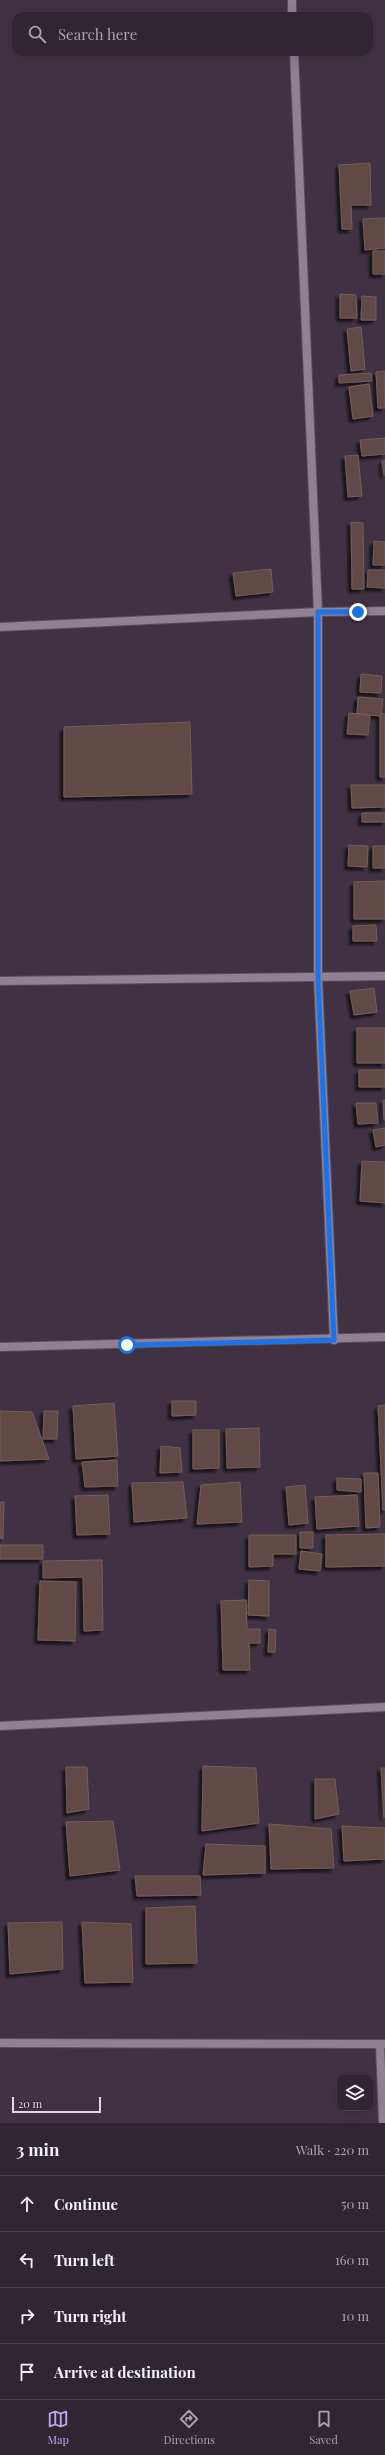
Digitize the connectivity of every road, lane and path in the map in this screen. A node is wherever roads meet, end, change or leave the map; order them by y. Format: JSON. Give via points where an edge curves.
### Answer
{"nodes":[{"id":1,"x":292,"y":0,"type":"edge"},
{"id":2,"x":292,"y":12,"type":"edge"},
{"id":3,"x":294,"y":56,"type":"edge"},
{"id":4,"x":385,"y":611,"type":"edge"},
{"id":5,"x":318,"y":612,"type":"junction"},
{"id":6,"x":0,"y":627,"type":"edge"},
{"id":7,"x":385,"y":976,"type":"edge"},
{"id":8,"x":318,"y":978,"type":"junction"},
{"id":9,"x":0,"y":981,"type":"edge"},
{"id":10,"x":385,"y":1337,"type":"edge"},
{"id":11,"x":334,"y":1340,"type":"junction"},
{"id":12,"x":0,"y":1348,"type":"edge"},
{"id":13,"x":385,"y":1707,"type":"edge"},
{"id":14,"x":0,"y":1726,"type":"edge"},
{"id":15,"x":0,"y":2043,"type":"edge"},
{"id":16,"x":383,"y":2044,"type":"edge"},
{"id":17,"x":383,"y":2123,"type":"edge"}],
"edges":[{"from":1,"to":2,"type":"street"},
{"from":3,"to":5,"type":"street"},
{"from":4,"to":5,"type":"street"},
{"from":5,"to":6,"type":"street"},
{"from":5,"to":8,"type":"street"},
{"from":7,"to":8,"type":"street"},
{"from":8,"to":9,"type":"street"},
{"from":8,"to":11,"type":"street"},
{"from":10,"to":11,"type":"street"},
{"from":11,"to":12,"type":"street"},
{"from":13,"to":14,"type":"street"},
{"from":15,"to":16,"type":"street"},
{"from":16,"to":17,"type":"street"}]}
